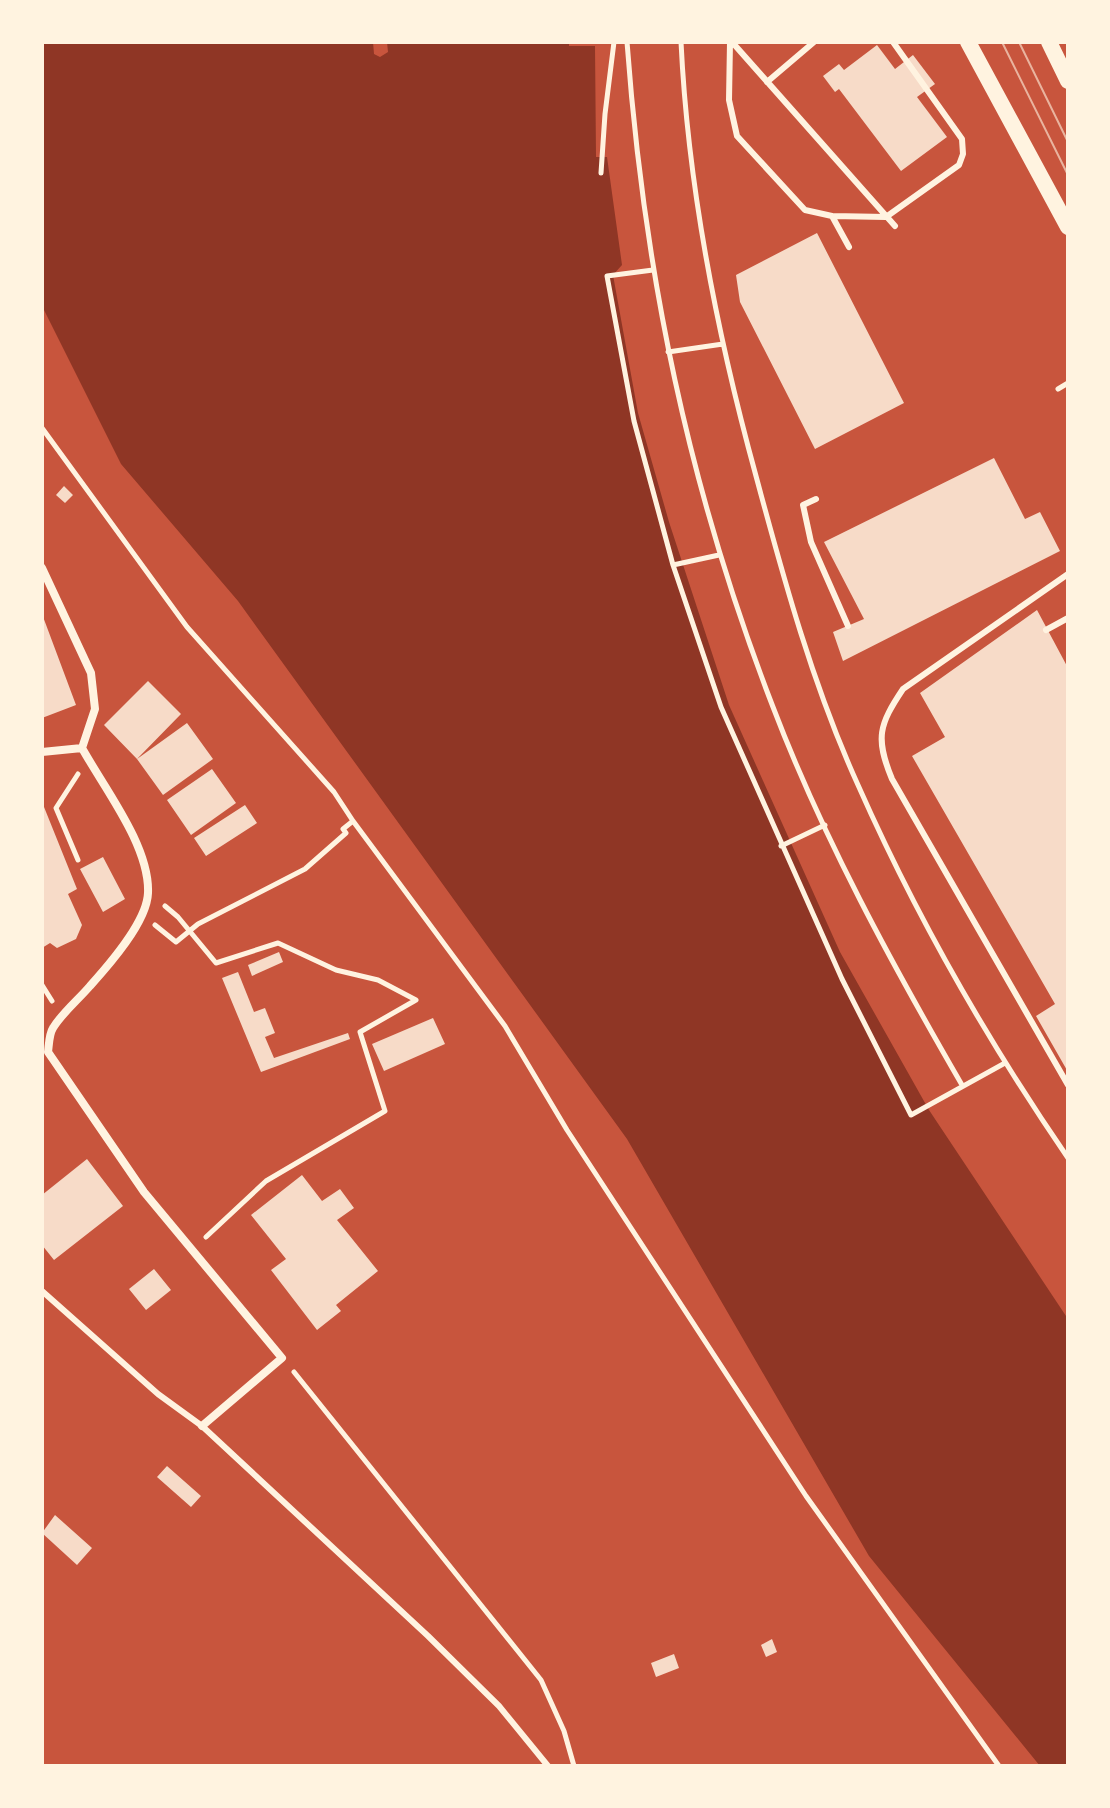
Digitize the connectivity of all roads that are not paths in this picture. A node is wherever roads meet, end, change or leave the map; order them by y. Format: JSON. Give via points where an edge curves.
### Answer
{"nodes":[{"id":1,"x":731,"y":42,"type":"edge"},
{"id":2,"x":814,"y":42,"type":"edge"},
{"id":3,"x":893,"y":42,"type":"edge"},
{"id":4,"x":968,"y":42,"type":"edge"},
{"id":5,"x":1049,"y":42,"type":"edge"},
{"id":6,"x":1068,"y":81,"type":"edge"},
{"id":7,"x":767,"y":82,"type":"junction"},
{"id":8,"x":832,"y":216,"type":"junction"},
{"id":9,"x":886,"y":217,"type":"junction"},
{"id":10,"x":895,"y":226,"type":"dead end"},
{"id":11,"x":1068,"y":227,"type":"edge"},
{"id":12,"x":849,"y":247,"type":"dead end"},
{"id":13,"x":816,"y":499,"type":"dead end"},
{"id":14,"x":42,"y":568,"type":"edge"},
{"id":15,"x":1068,"y":574,"type":"edge"},
{"id":16,"x":1068,"y":618,"type":"edge"},
{"id":17,"x":848,"y":626,"type":"dead end"},
{"id":18,"x":1046,"y":630,"type":"dead end"},
{"id":19,"x":82,"y":748,"type":"junction"},
{"id":20,"x":42,"y":752,"type":"edge"},
{"id":21,"x":1068,"y":1085,"type":"edge"},
{"id":22,"x":42,"y":1291,"type":"edge"},
{"id":23,"x":202,"y":1426,"type":"junction"},
{"id":24,"x":548,"y":1766,"type":"edge"}],
"edges":[{"from":1,"to":7,"type":"lane"},
{"from":1,"to":8,"type":"lane","via":[[729,100],[737,136],[805,210]]},
{"from":2,"to":7,"type":"lane"},
{"from":3,"to":9,"type":"lane","via":[[962,139],[963,154],[959,165]]},
{"from":4,"to":11,"type":"main road"},
{"from":5,"to":6,"type":"main road"},
{"from":7,"to":9,"type":"lane"},
{"from":8,"to":9,"type":"lane"},
{"from":8,"to":12,"type":"lane"},
{"from":9,"to":10,"type":"lane"},
{"from":13,"to":17,"type":"lane","via":[[803,505],[811,542]]},
{"from":14,"to":19,"type":"street","via":[[91,673],[95,709]]},
{"from":15,"to":21,"type":"lane","via":[[903,689],[885,716],[882,736],[892,779]]},
{"from":16,"to":18,"type":"lane"},
{"from":19,"to":20,"type":"street"},
{"from":19,"to":23,"type":"street","via":[[142,857],[148,893],[142,915],[105,970],[52,1030],[48,1052],[144,1192],[282,1358]]},
{"from":22,"to":23,"type":"lane"},
{"from":23,"to":24,"type":"lane","via":[[428,1636],[499,1706]]}]}
